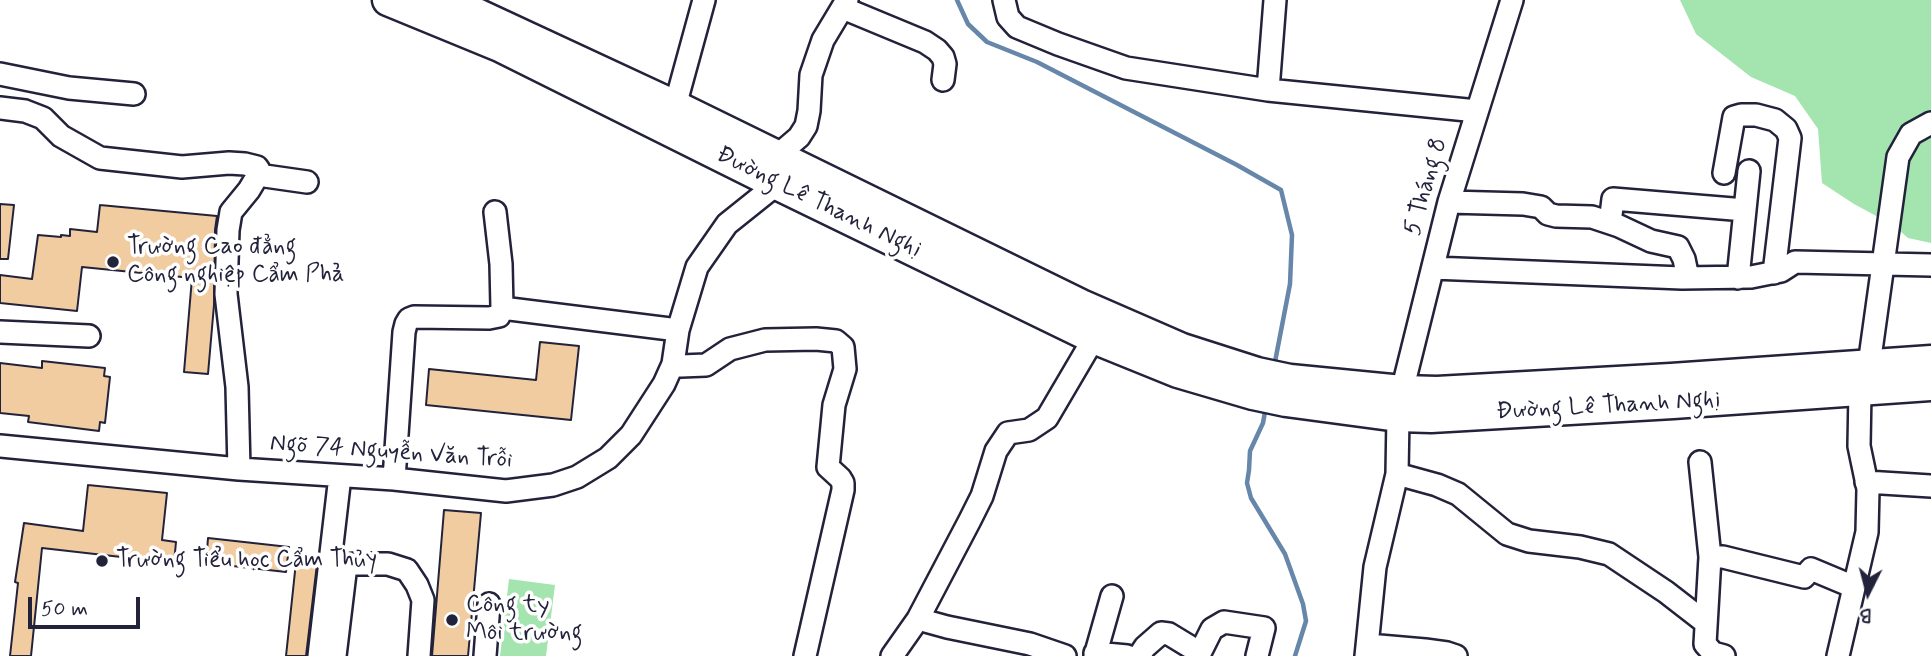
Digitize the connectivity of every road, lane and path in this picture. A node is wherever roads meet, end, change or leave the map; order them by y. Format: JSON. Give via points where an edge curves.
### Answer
{"nodes":[{"id":1,"x":388,"y":0,"type":"edge"},
{"id":2,"x":441,"y":0,"type":"edge"},
{"id":3,"x":704,"y":0,"type":"edge"},
{"id":4,"x":1004,"y":0,"type":"edge"},
{"id":5,"x":1275,"y":0,"type":"edge"},
{"id":6,"x":1512,"y":0,"type":"edge"},
{"id":7,"x":845,"y":4,"type":"edge"},
{"id":8,"x":483,"y":7,"type":"edge"},
{"id":9,"x":0,"y":74,"type":"edge"},
{"id":10,"x":943,"y":80,"type":"dead end"},
{"id":11,"x":1268,"y":90,"type":"junction"},
{"id":12,"x":134,"y":94,"type":"dead end"},
{"id":13,"x":675,"y":106,"type":"junction"},
{"id":14,"x":0,"y":108,"type":"edge"},
{"id":15,"x":1477,"y":111,"type":"junction"},
{"id":16,"x":1931,"y":123,"type":"edge"},
{"id":17,"x":777,"y":170,"type":"junction"},
{"id":18,"x":1749,"y":171,"type":"dead end"},
{"id":19,"x":1724,"y":173,"type":"dead end"},
{"id":20,"x":258,"y":175,"type":"junction"},
{"id":21,"x":307,"y":182,"type":"dead end"},
{"id":22,"x":1449,"y":202,"type":"junction"},
{"id":23,"x":1745,"y":210,"type":"junction"},
{"id":24,"x":495,"y":212,"type":"dead end"},
{"id":25,"x":1609,"y":223,"type":"junction"},
{"id":26,"x":964,"y":260,"type":"junction"},
{"id":27,"x":1883,"y":265,"type":"junction"},
{"id":28,"x":1931,"y":265,"type":"edge"},
{"id":29,"x":1433,"y":268,"type":"junction"},
{"id":30,"x":1774,"y":273,"type":"junction"},
{"id":31,"x":1688,"y":278,"type":"junction"},
{"id":32,"x":1738,"y":278,"type":"junction"},
{"id":33,"x":502,"y":308,"type":"junction"},
{"id":34,"x":678,"y":330,"type":"junction"},
{"id":35,"x":0,"y":332,"type":"edge"},
{"id":36,"x":89,"y":336,"type":"dead end"},
{"id":37,"x":1094,"y":338,"type":"junction"},
{"id":38,"x":1931,"y":361,"type":"edge"},
{"id":39,"x":673,"y":363,"type":"junction"},
{"id":40,"x":1864,"y":378,"type":"junction"},
{"id":41,"x":1255,"y":383,"type":"junction"},
{"id":42,"x":1931,"y":385,"type":"edge"},
{"id":43,"x":1400,"y":403,"type":"junction"},
{"id":44,"x":0,"y":446,"type":"edge"},
{"id":45,"x":1700,"y":462,"type":"dead end"},
{"id":46,"x":239,"y":469,"type":"junction"},
{"id":47,"x":1397,"y":474,"type":"junction"},
{"id":48,"x":340,"y":476,"type":"junction"},
{"id":49,"x":394,"y":479,"type":"junction"},
{"id":50,"x":1866,"y":482,"type":"junction"},
{"id":51,"x":1931,"y":486,"type":"edge"},
{"id":52,"x":1710,"y":557,"type":"junction"},
{"id":53,"x":1854,"y":587,"type":"junction"},
{"id":54,"x":1112,"y":596,"type":"dead end"},
{"id":55,"x":489,"y":604,"type":"dead end"},
{"id":56,"x":918,"y":619,"type":"junction"},
{"id":57,"x":1706,"y":623,"type":"junction"},
{"id":58,"x":1367,"y":651,"type":"edge"},
{"id":59,"x":1095,"y":655,"type":"edge"},
{"id":60,"x":319,"y":656,"type":"edge"},
{"id":61,"x":335,"y":656,"type":"edge"},
{"id":62,"x":419,"y":656,"type":"edge"},
{"id":63,"x":485,"y":656,"type":"edge"},
{"id":64,"x":805,"y":656,"type":"edge"},
{"id":65,"x":891,"y":656,"type":"edge"},
{"id":66,"x":1065,"y":656,"type":"edge"},
{"id":67,"x":1127,"y":656,"type":"edge"},
{"id":68,"x":1139,"y":656,"type":"edge"},
{"id":69,"x":1257,"y":656,"type":"edge"},
{"id":70,"x":1456,"y":656,"type":"edge"},
{"id":71,"x":1724,"y":656,"type":"edge"},
{"id":72,"x":1838,"y":656,"type":"edge"}],
"edges":[{"from":1,"to":17,"type":"highway","name":"Đường Lê Thanh Nghị"},
{"from":2,"to":8,"type":"highway","name":"Đường Lê Thanh Nghị"},
{"from":3,"to":13,"type":"street"},
{"from":4,"to":11,"type":"street","via":[[1008,17],[1017,27],[1126,68]]},
{"from":5,"to":11,"type":"street"},
{"from":6,"to":15,"type":"street","name":"5 Tháng 8"},
{"from":7,"to":10,"type":"street","via":[[937,50],[945,64]]},
{"from":7,"to":17,"type":"street","name":"Ngõ 74 Nguyễn Văn Trỗi","via":[[823,40],[811,75],[806,126]]},
{"from":8,"to":13,"type":"highway","name":"Đường Lê Thanh Nghị"},
{"from":9,"to":12,"type":"street","via":[[69,88]]},
{"from":11,"to":15,"type":"street"},
{"from":13,"to":17,"type":"highway","name":"Đường Lê Thanh Nghị"},
{"from":14,"to":20,"type":"street","via":[[43,118],[61,136],[100,158],[182,167],[245,164],[257,167]]},
{"from":15,"to":22,"type":"street","name":"5 Tháng 8"},
{"from":16,"to":27,"type":"street","via":[[1911,134],[1898,157]]},
{"from":17,"to":26,"type":"highway","name":"Đường Lê Thanh Nghị"},
{"from":17,"to":34,"type":"street","name":"Ngõ 74 Nguyễn Văn Trỗi","via":[[727,224],[697,267]]},
{"from":18,"to":23,"type":"street"},
{"from":19,"to":30,"type":"street","via":[[1734,117],[1756,115],[1775,120],[1786,129],[1790,138]]},
{"from":20,"to":21,"type":"street"},
{"from":20,"to":46,"type":"street","via":[[231,212],[228,230],[226,293],[237,387]]},
{"from":22,"to":25,"type":"street","via":[[1523,204],[1541,207],[1548,214]]},
{"from":22,"to":29,"type":"street","name":"5 Tháng 8"},
{"from":23,"to":25,"type":"street","via":[[1613,200]]},
{"from":23,"to":32,"type":"street"},
{"from":24,"to":33,"type":"street"},
{"from":25,"to":31,"type":"street","via":[[1678,247]]},
{"from":26,"to":37,"type":"highway","name":"Đường Lê Thanh Nghị"},
{"from":26,"to":41,"type":"highway","name":"Đường Lê Thanh Nghị","via":[[1081,305]]},
{"from":27,"to":28,"type":"street"},
{"from":27,"to":30,"type":"street","via":[[1795,262]]},
{"from":27,"to":40,"type":"street"},
{"from":29,"to":31,"type":"street"},
{"from":29,"to":43,"type":"street","name":"5 Tháng 8"},
{"from":30,"to":32,"type":"street"},
{"from":31,"to":32,"type":"street"},
{"from":33,"to":34,"type":"street"},
{"from":33,"to":49,"type":"street","via":[[499,316],[489,318],[409,318],[404,332]]},
{"from":34,"to":39,"type":"street","name":"Ngõ 74 Nguyễn Văn Trỗi"},
{"from":35,"to":36,"type":"street"},
{"from":37,"to":41,"type":"highway","name":"Đường Lê Thanh Nghị","via":[[1178,372]]},
{"from":37,"to":56,"type":"street","via":[[1048,418],[1029,430],[1008,433],[1002,442],[982,496]]},
{"from":38,"to":40,"type":"highway","name":"Đường Lê Thanh Nghị"},
{"from":39,"to":49,"type":"street","name":"Ngõ 74 Nguyễn Văn Trỗi","via":[[631,435],[608,458],[577,477],[506,491]]},
{"from":39,"to":64,"type":"street","via":[[706,365],[730,349],[765,340],[816,339],[836,341],[843,347],[845,369],[834,405],[828,467],[840,478],[843,490]]},
{"from":40,"to":42,"type":"highway","name":"Đường Lê Thanh Nghị"},
{"from":40,"to":43,"type":"highway","name":"Đường Lê Thanh Nghị","via":[[1672,391],[1431,417]]},
{"from":40,"to":50,"type":"street","via":[[1859,446]]},
{"from":41,"to":43,"type":"highway","name":"Đường Lê Thanh Nghị"},
{"from":43,"to":47,"type":"street","name":"5 Tháng 8"},
{"from":44,"to":46,"type":"street","name":"Ngõ 74 Nguyễn Văn Trỗi"},
{"from":45,"to":52,"type":"street"},
{"from":46,"to":48,"type":"street","name":"Ngõ 74 Nguyễn Văn Trỗi"},
{"from":47,"to":57,"type":"street","via":[[1458,494],[1507,534],[1609,554]]},
{"from":47,"to":58,"type":"street","name":"5 Tháng 8","via":[[1375,568]]},
{"from":48,"to":49,"type":"street","name":"Ngõ 74 Nguyễn Văn Trỗi"},
{"from":48,"to":60,"type":"street"},
{"from":50,"to":51,"type":"street"},
{"from":50,"to":53,"type":"street","via":[[1867,532]]},
{"from":52,"to":53,"type":"street","via":[[1804,577],[1811,569]]},
{"from":52,"to":57,"type":"street"},
{"from":53,"to":72,"type":"street"},
{"from":54,"to":59,"type":"street"},
{"from":55,"to":63,"type":"street"},
{"from":56,"to":65,"type":"street"},
{"from":56,"to":66,"type":"street"},
{"from":57,"to":71,"type":"street","via":[[1705,644]]},
{"from":58,"to":70,"type":"street","via":[[1425,650]]},
{"from":59,"to":67,"type":"street"},
{"from":61,"to":62,"type":"street","via":[[346,565],[356,564],[388,564],[407,570],[423,600]]},
{"from":68,"to":69,"type":"street","via":[[1161,633],[1199,652],[1212,629],[1224,622],[1264,628]]}]}
